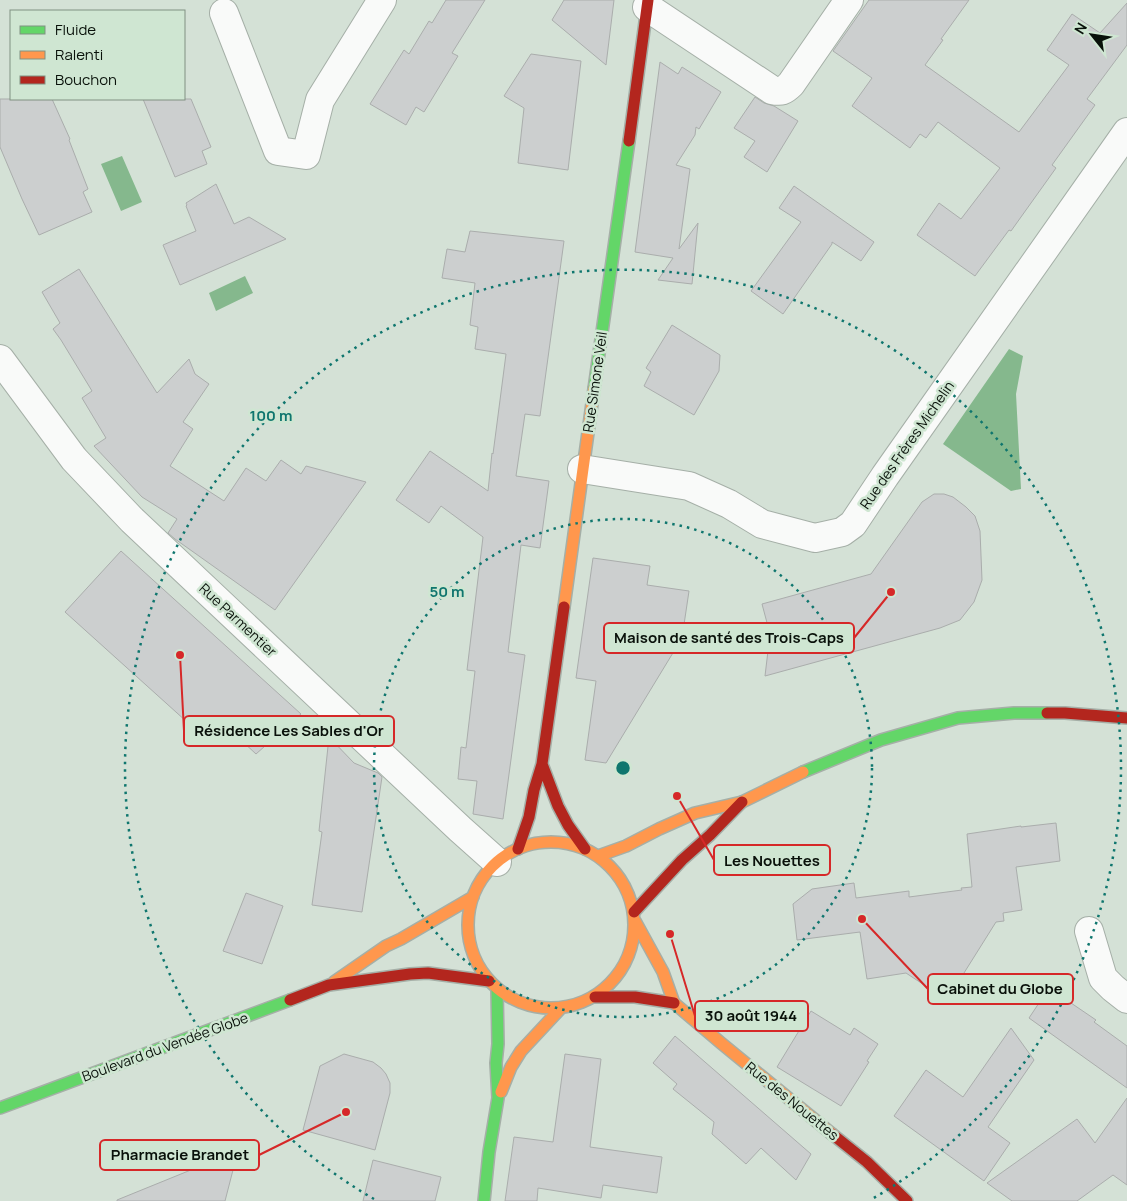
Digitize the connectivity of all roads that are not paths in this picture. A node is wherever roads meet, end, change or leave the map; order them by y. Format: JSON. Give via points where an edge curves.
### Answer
{"nodes":[{"id":1,"x":382,"y":0,"type":"edge"},
{"id":2,"x":849,"y":0,"type":"edge"},
{"id":3,"x":648,"y":4,"type":"edge"},
{"id":4,"x":224,"y":14,"type":"dead end"},
{"id":5,"x":1127,"y":132,"type":"edge"},
{"id":6,"x":0,"y":359,"type":"edge"},
{"id":7,"x":582,"y":469,"type":"junction"},
{"id":8,"x":1127,"y":718,"type":"edge"},
{"id":9,"x":542,"y":764,"type":"junction"},
{"id":10,"x":742,"y":802,"type":"junction"},
{"id":11,"x":585,"y":849,"type":"junction"},
{"id":12,"x":508,"y":855,"type":"junction"},
{"id":13,"x":598,"y":856,"type":"junction"},
{"id":14,"x":473,"y":897,"type":"junction"},
{"id":15,"x":634,"y":917,"type":"junction"},
{"id":16,"x":1089,"y":931,"type":"dead end"},
{"id":17,"x":489,"y":981,"type":"junction"},
{"id":18,"x":330,"y":985,"type":"junction"},
{"id":19,"x":497,"y":990,"type":"junction"},
{"id":20,"x":595,"y":997,"type":"junction"},
{"id":21,"x":1127,"y":999,"type":"edge"},
{"id":22,"x":674,"y":1003,"type":"junction"},
{"id":23,"x":561,"y":1008,"type":"junction"},
{"id":24,"x":498,"y":1098,"type":"junction"},
{"id":25,"x":0,"y":1108,"type":"edge"},
{"id":26,"x":484,"y":1201,"type":"edge"},
{"id":27,"x":907,"y":1201,"type":"edge"}],
"edges":[{"from":1,"to":4,"type":"street","via":[[320,100],[306,155],[278,151]]},
{"from":2,"to":3,"type":"street","via":[[791,84],[780,92],[772,90]]},
{"from":3,"to":7,"type":"main road","name":"Rue Simone Veil"},
{"from":5,"to":7,"type":"street","name":"Rue des Frères Michelin","via":[[853,524],[842,532],[815,538],[762,524],[729,504],[689,486]]},
{"from":6,"to":12,"type":"street","name":"Rue Parmentier","via":[[74,459],[132,520],[460,829]]},
{"from":7,"to":9,"type":"main road","name":"Rue Simone Veil"},
{"from":8,"to":10,"type":"main road","via":[[1040,713],[958,718],[820,764]]},
{"from":9,"to":11,"type":"main road","name":"Rue Simone Veil","via":[[558,806]]},
{"from":9,"to":12,"type":"main road","name":"Rue Simone Veil","via":[[529,817]]},
{"from":10,"to":13,"type":"main road","via":[[695,814]]},
{"from":10,"to":15,"type":"main road","via":[[682,860]]},
{"from":11,"to":12,"type":"main road","via":[[563,843],[540,843]]},
{"from":11,"to":13,"type":"main road"},
{"from":12,"to":14,"type":"main road","via":[[483,878]]},
{"from":13,"to":15,"type":"main road","via":[[615,871],[627,890]]},
{"from":14,"to":17,"type":"main road","via":[[468,926],[473,956]]},
{"from":14,"to":18,"type":"main road","name":"Boulevard du Vendée Globe","via":[[386,946]]},
{"from":15,"to":20,"type":"main road","via":[[630,951],[617,977]]},
{"from":15,"to":22,"type":"main road","via":[[663,972]]},
{"from":16,"to":21,"type":"street","via":[[1103,978]]},
{"from":17,"to":18,"type":"main road","name":"Boulevard du Vendée Globe","via":[[428,973]]},
{"from":17,"to":19,"type":"main road"},
{"from":18,"to":25,"type":"main road","name":"Boulevard du Vendée Globe"},
{"from":19,"to":23,"type":"main road","via":[[517,1002],[538,1008]]},
{"from":19,"to":24,"type":"main road"},
{"from":20,"to":22,"type":"main road","via":[[635,997]]},
{"from":20,"to":23,"type":"main road"},
{"from":22,"to":27,"type":"main road","name":"Rue des Nouettes","via":[[867,1162]]},
{"from":23,"to":24,"type":"main road","via":[[521,1051]]},
{"from":24,"to":26,"type":"main road"}]}
